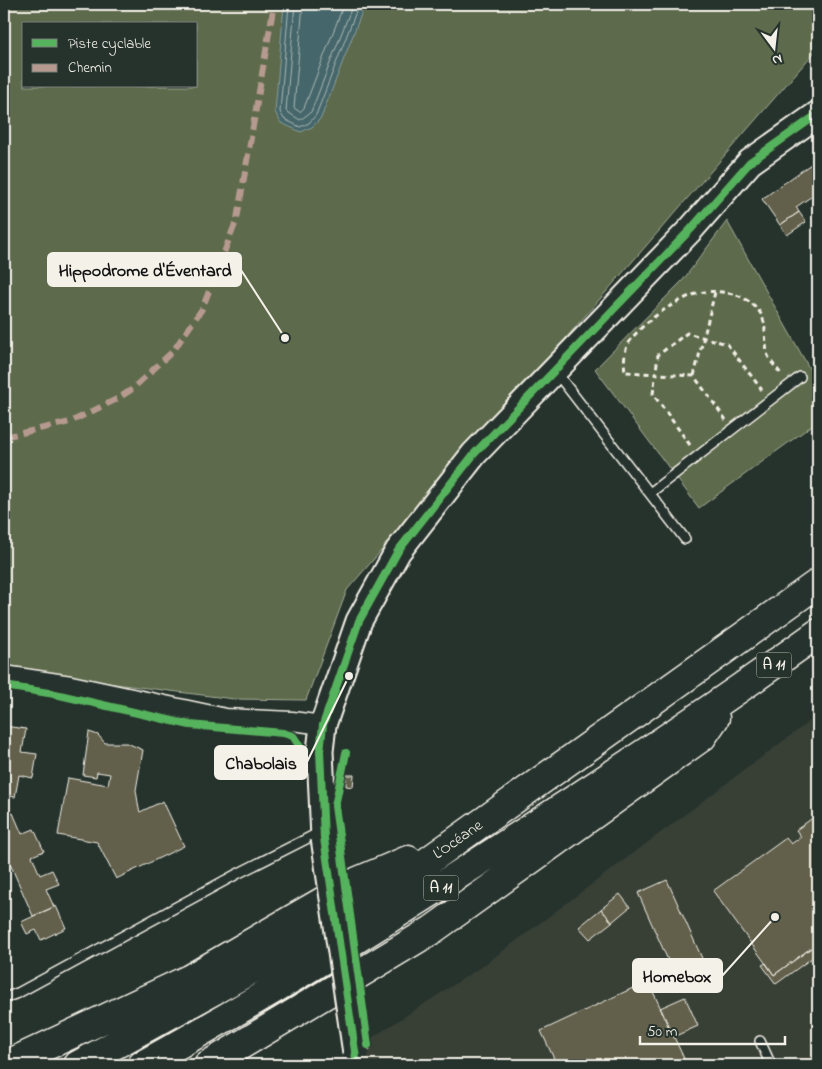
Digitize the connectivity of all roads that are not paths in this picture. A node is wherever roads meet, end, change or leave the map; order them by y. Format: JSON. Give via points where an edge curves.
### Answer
{"nodes":[{"id":1,"x":818,"y":114,"type":"edge"},
{"id":2,"x":555,"y":371,"type":"junction"},
{"id":3,"x":800,"y":376,"type":"dead end"},
{"id":4,"x":650,"y":493,"type":"junction"},
{"id":5,"x":685,"y":539,"type":"dead end"},
{"id":6,"x":818,"y":584,"type":"edge"},
{"id":7,"x":818,"y":633,"type":"edge"},
{"id":8,"x":4,"y":675,"type":"edge"},
{"id":9,"x":730,"y":696,"type":"junction"},
{"id":10,"x":323,"y":725,"type":"junction"},
{"id":11,"x":324,"y":834,"type":"junction"},
{"id":12,"x":462,"y":836,"type":"junction"},
{"id":13,"x":4,"y":998,"type":"edge"},
{"id":14,"x":760,"y":1041,"type":"dead end"},
{"id":15,"x":357,"y":1059,"type":"edge"},
{"id":16,"x":6,"y":1065,"type":"edge"},
{"id":17,"x":78,"y":1065,"type":"edge"},
{"id":18,"x":142,"y":1065,"type":"edge"},
{"id":19,"x":208,"y":1065,"type":"edge"},
{"id":20,"x":771,"y":1065,"type":"edge"}],
"edges":[{"from":1,"to":2,"type":"street","via":[[750,162],[691,229]]},
{"from":2,"to":4,"type":"lane"},
{"from":2,"to":10,"type":"street","via":[[474,454],[398,551],[359,621]]},
{"from":3,"to":4,"type":"lane"},
{"from":4,"to":5,"type":"lane"},
{"from":6,"to":12,"type":"highway","name":"L’Océane","number":"A 11"},
{"from":7,"to":9,"type":"highway","name":"L’Océane","number":"A 11"},
{"from":8,"to":10,"type":"street","via":[[71,685],[226,718],[292,720]]},
{"from":9,"to":18,"type":"highway","name":"L’Océane","number":"A 11","via":[[411,907],[233,1015]]},
{"from":9,"to":19,"type":"highway","via":[[702,738],[526,865],[387,958]]},
{"from":10,"to":11,"type":"street","via":[[320,751]]},
{"from":11,"to":13,"type":"lane","via":[[237,874]]},
{"from":11,"to":15,"type":"street","bridge":true},
{"from":12,"to":16,"type":"highway","via":[[358,881],[189,978]]},
{"from":12,"to":17,"type":"highway","name":"L’Océane","number":"A 11","via":[[304,941]]},
{"from":14,"to":20,"type":"lane"}]}
